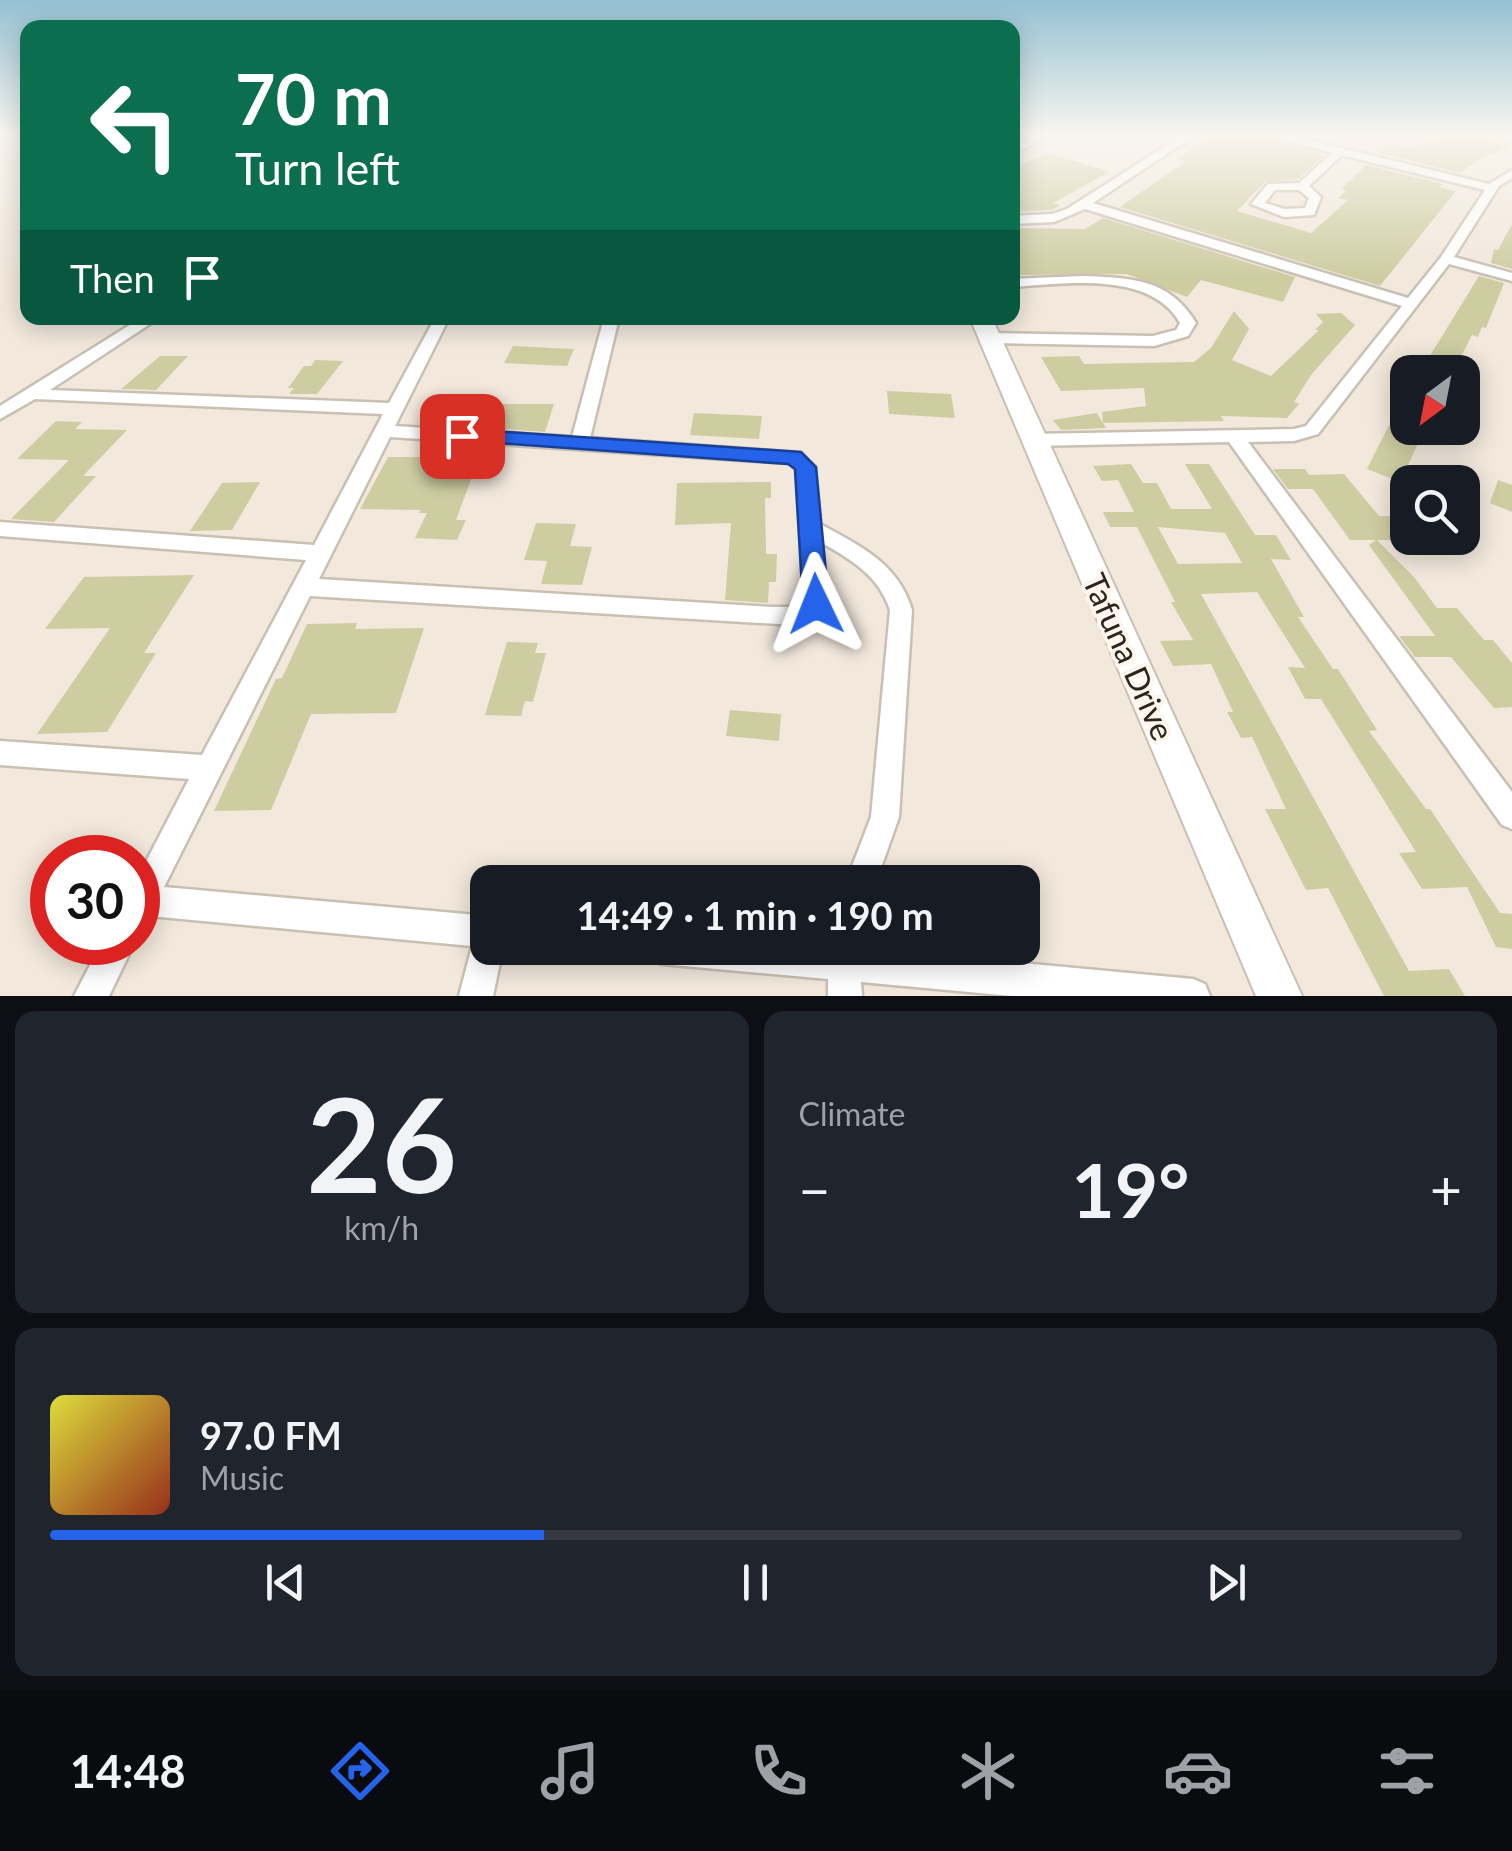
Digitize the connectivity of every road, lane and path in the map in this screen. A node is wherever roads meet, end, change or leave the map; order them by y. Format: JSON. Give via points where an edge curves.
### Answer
{"nodes":[{"id":1,"x":1116,"y":182,"type":"edge"},
{"id":2,"x":1306,"y":182,"type":"edge"},
{"id":3,"x":1502,"y":182,"type":"edge"},
{"id":4,"x":1302,"y":186,"type":"dead end"},
{"id":5,"x":1082,"y":204,"type":"junction"},
{"id":6,"x":1020,"y":220,"type":"edge"},
{"id":7,"x":1446,"y":258,"type":"junction"},
{"id":8,"x":1512,"y":277,"type":"edge"},
{"id":9,"x":1020,"y":283,"type":"edge"},
{"id":10,"x":1412,"y":304,"type":"junction"},
{"id":11,"x":140,"y":325,"type":"edge"},
{"id":12,"x":438,"y":325,"type":"edge"},
{"id":13,"x":610,"y":325,"type":"edge"},
{"id":14,"x":986,"y":328,"type":"edge"},
{"id":15,"x":32,"y":394,"type":"junction"},
{"id":16,"x":394,"y":409,"type":"junction"},
{"id":17,"x":0,"y":414,"type":"edge"},
{"id":18,"x":384,"y":431,"type":"junction"},
{"id":19,"x":1233,"y":434,"type":"junction"},
{"id":20,"x":1032,"y":440,"type":"junction"},
{"id":21,"x":580,"y":442,"type":"junction"},
{"id":22,"x":811,"y":528,"type":"junction"},
{"id":23,"x":0,"y":529,"type":"edge"},
{"id":24,"x":320,"y":553,"type":"junction"},
{"id":25,"x":303,"y":587,"type":"junction"},
{"id":26,"x":0,"y":753,"type":"edge"},
{"id":27,"x":210,"y":768,"type":"junction"},
{"id":28,"x":1512,"y":815,"type":"edge"},
{"id":29,"x":160,"y":864,"type":"edge"},
{"id":30,"x":867,"y":865,"type":"edge"},
{"id":31,"x":160,"y":906,"type":"edge"},
{"id":32,"x":470,"y":931,"type":"edge"},
{"id":33,"x":108,"y":965,"type":"edge"},
{"id":34,"x":483,"y":965,"type":"edge"},
{"id":35,"x":809,"y":965,"type":"edge"},
{"id":36,"x":843,"y":969,"type":"edge"},
{"id":37,"x":92,"y":996,"type":"edge"},
{"id":38,"x":476,"y":996,"type":"edge"},
{"id":39,"x":1193,"y":996,"type":"edge"},
{"id":40,"x":1279,"y":996,"type":"edge"}],
"edges":[{"from":1,"to":5,"type":"street"},
{"from":2,"to":4,"type":"street"},
{"from":3,"to":7,"type":"street"},
{"from":5,"to":6,"type":"street","via":[[1054,218]]},
{"from":5,"to":10,"type":"street"},
{"from":7,"to":8,"type":"street"},
{"from":7,"to":10,"type":"street"},
{"from":9,"to":14,"type":"street","via":[[1134,286],[1172,300],[1188,323],[1182,333],[1154,340]]},
{"from":10,"to":19,"type":"street","via":[[1312,430]]},
{"from":11,"to":15,"type":"street"},
{"from":12,"to":16,"type":"street"},
{"from":13,"to":21,"type":"street"},
{"from":14,"to":20,"type":"main road","name":"Tafuna Drive"},
{"from":15,"to":16,"type":"street"},
{"from":15,"to":17,"type":"street"},
{"from":16,"to":18,"type":"street"},
{"from":18,"to":21,"type":"street"},
{"from":18,"to":24,"type":"street"},
{"from":19,"to":20,"type":"street"},
{"from":19,"to":28,"type":"street"},
{"from":20,"to":40,"type":"main road","name":"Tafuna Drive"},
{"from":21,"to":22,"type":"street","via":[[794,457],[806,467]]},
{"from":22,"to":25,"type":"street","via":[[816,604],[795,616]]},
{"from":22,"to":30,"type":"street","via":[[888,576],[898,592],[885,817]]},
{"from":23,"to":24,"type":"street"},
{"from":24,"to":25,"type":"street"},
{"from":25,"to":27,"type":"street"},
{"from":26,"to":27,"type":"street"},
{"from":27,"to":29,"type":"street"},
{"from":31,"to":32,"type":"street"},
{"from":33,"to":37,"type":"street"},
{"from":34,"to":38,"type":"street"},
{"from":35,"to":36,"type":"street"},
{"from":36,"to":39,"type":"street"}]}
